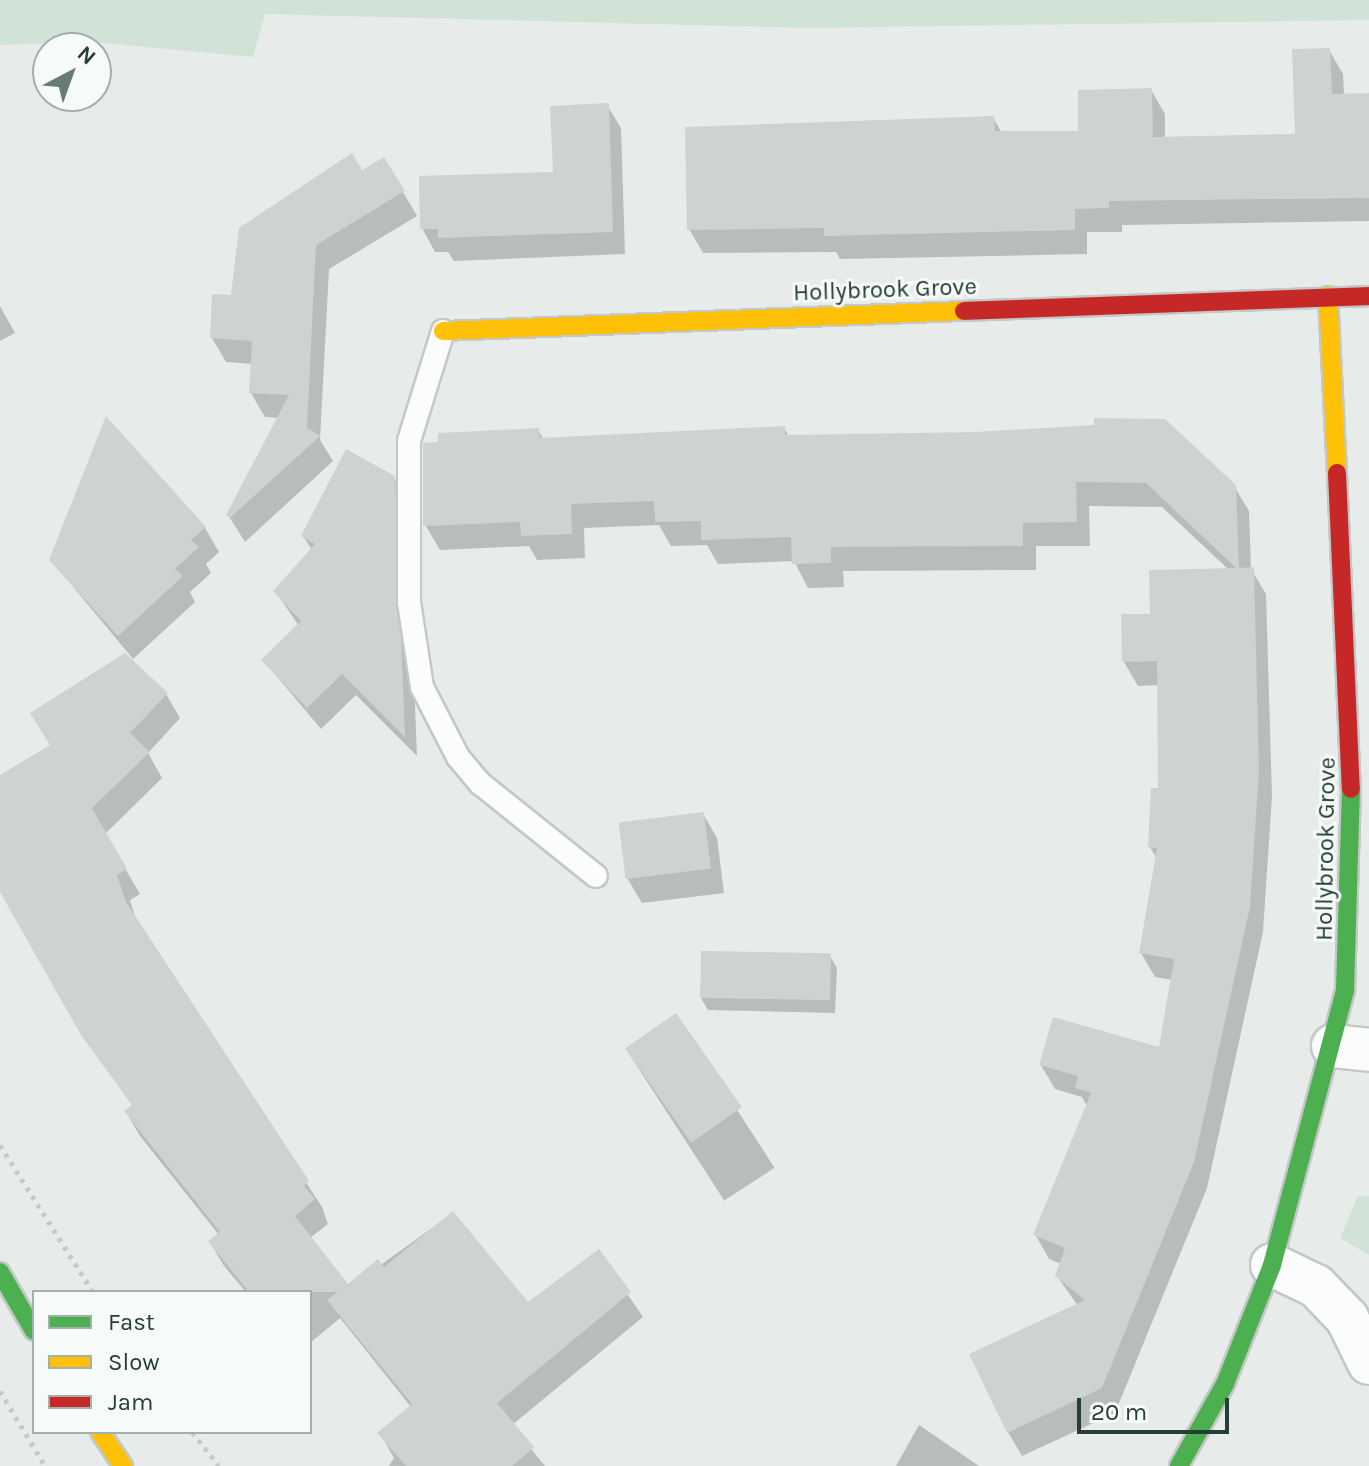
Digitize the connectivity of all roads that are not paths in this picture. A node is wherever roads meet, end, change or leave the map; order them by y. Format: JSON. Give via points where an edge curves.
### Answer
{"nodes":[{"id":1,"x":1328,"y":296,"type":"junction"},
{"id":2,"x":1369,"y":296,"type":"edge"},
{"id":3,"x":443,"y":331,"type":"joint"},
{"id":4,"x":596,"y":876,"type":"dead end"},
{"id":5,"x":1345,"y":990,"type":"junction"},
{"id":6,"x":1369,"y":992,"type":"edge"},
{"id":7,"x":1351,"y":1048,"type":"edge"},
{"id":8,"x":1272,"y":1265,"type":"junction"},
{"id":9,"x":0,"y":1272,"type":"edge"},
{"id":10,"x":32,"y":1328,"type":"edge"},
{"id":11,"x":1369,"y":1363,"type":"edge"},
{"id":12,"x":101,"y":1434,"type":"edge"},
{"id":13,"x":123,"y":1466,"type":"edge"},
{"id":14,"x":1179,"y":1466,"type":"edge"}],
"edges":[{"from":1,"to":2,"type":"street","name":"Hollybrook Grove"},
{"from":1,"to":3,"type":"street","name":"Hollybrook Grove"},
{"from":1,"to":5,"type":"street","name":"Hollybrook Grove","via":[[1352,746]]},
{"from":3,"to":4,"type":"lane","via":[[409,441],[409,602],[422,687],[458,757],[481,784]]},
{"from":5,"to":6,"type":"lane"},
{"from":5,"to":7,"type":"street","name":"Hollybrook Grove"},
{"from":7,"to":8,"type":"street","name":"Hollybrook Grove"},
{"from":8,"to":11,"type":"street","via":[[1326,1296],[1347,1318]]},
{"from":8,"to":14,"type":"street","name":"Hollybrook Grove","via":[[1225,1384]]},
{"from":9,"to":10,"type":"street"},
{"from":12,"to":13,"type":"street"}]}
